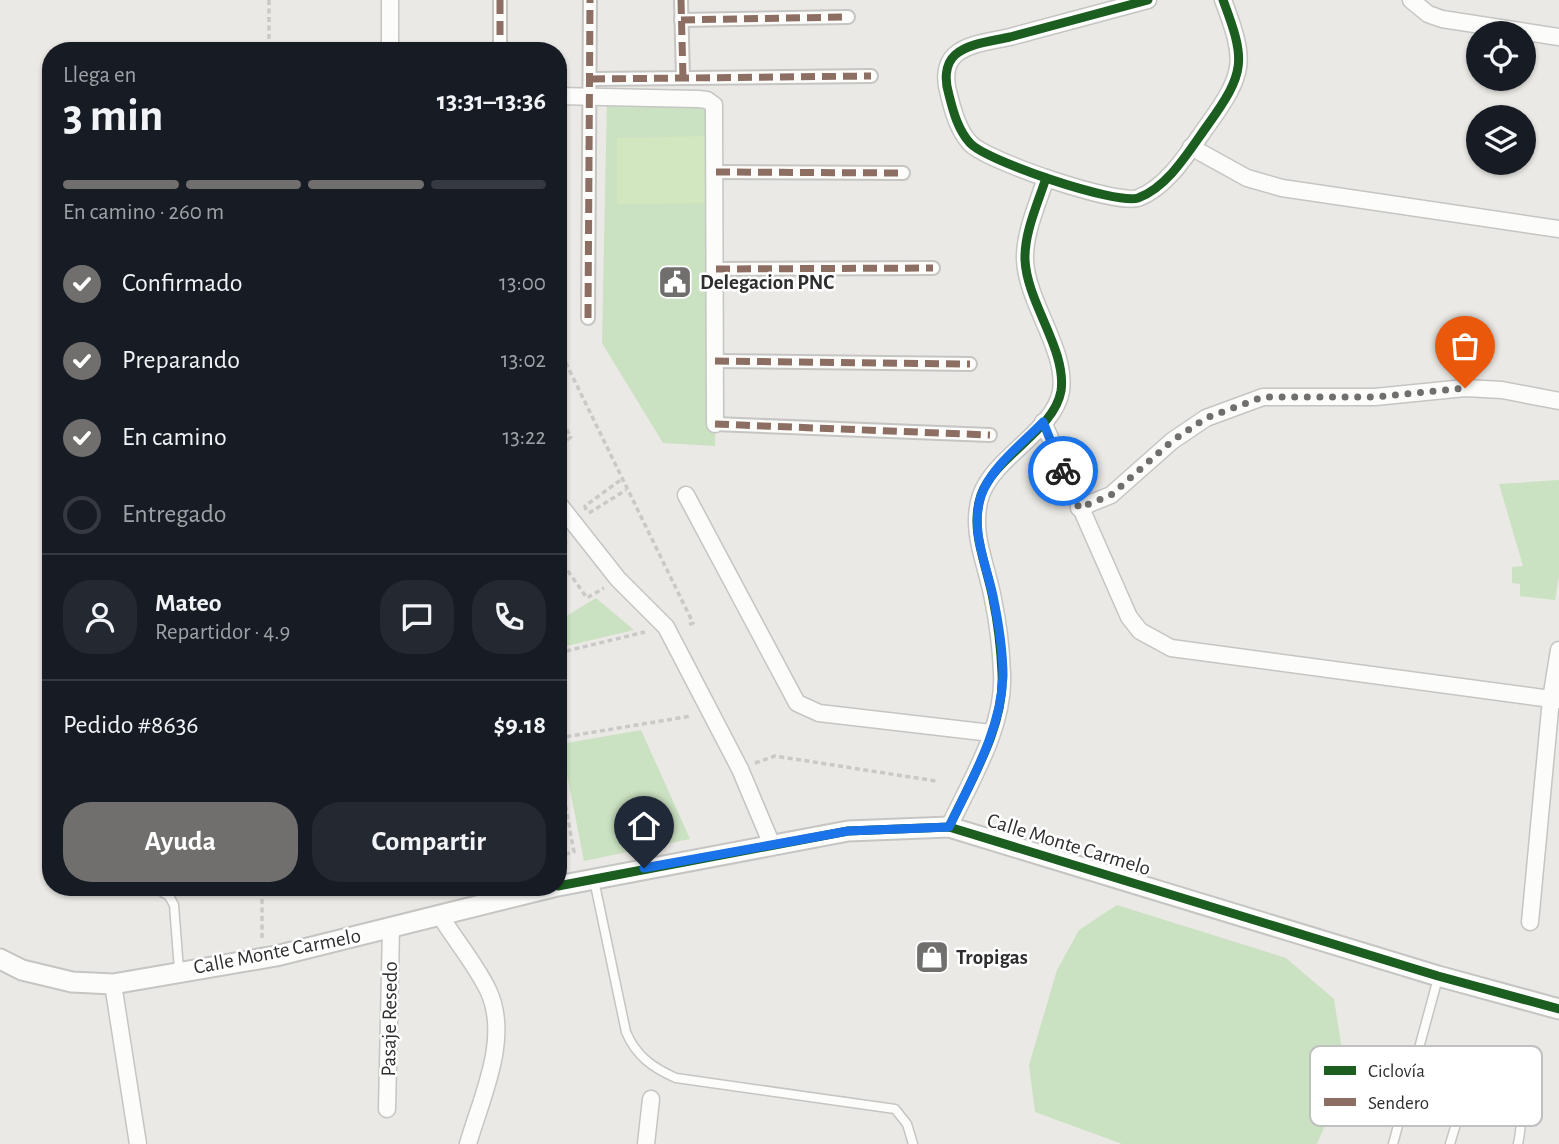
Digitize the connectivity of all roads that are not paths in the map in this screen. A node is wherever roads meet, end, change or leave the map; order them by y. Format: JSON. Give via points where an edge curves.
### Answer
{"nodes":[{"id":1,"x":390,"y":0,"type":"edge"},
{"id":2,"x":500,"y":0,"type":"edge"},
{"id":3,"x":590,"y":0,"type":"edge"},
{"id":4,"x":681,"y":0,"type":"edge"},
{"id":5,"x":1148,"y":0,"type":"edge"},
{"id":6,"x":1223,"y":0,"type":"edge"},
{"id":7,"x":1411,"y":0,"type":"edge"},
{"id":8,"x":848,"y":17,"type":"dead end"},
{"id":9,"x":681,"y":20,"type":"junction"},
{"id":10,"x":1559,"y":37,"type":"edge"},
{"id":11,"x":390,"y":42,"type":"edge"},
{"id":12,"x":500,"y":42,"type":"edge"},
{"id":13,"x":871,"y":76,"type":"dead end"},
{"id":14,"x":683,"y":78,"type":"junction"},
{"id":15,"x":591,"y":79,"type":"junction"},
{"id":16,"x":567,"y":96,"type":"edge"},
{"id":17,"x":591,"y":97,"type":"junction"},
{"id":18,"x":1191,"y":147,"type":"junction"},
{"id":19,"x":716,"y":172,"type":"junction"},
{"id":20,"x":903,"y":173,"type":"dead end"},
{"id":21,"x":1046,"y":178,"type":"junction"},
{"id":22,"x":1559,"y":229,"type":"edge"},
{"id":23,"x":933,"y":268,"type":"dead end"},
{"id":24,"x":716,"y":269,"type":"junction"},
{"id":25,"x":588,"y":318,"type":"dead end"},
{"id":26,"x":715,"y":361,"type":"junction"},
{"id":27,"x":970,"y":364,"type":"dead end"},
{"id":28,"x":1559,"y":401,"type":"edge"},
{"id":29,"x":1043,"y":422,"type":"junction"},
{"id":30,"x":715,"y":424,"type":"joint"},
{"id":31,"x":990,"y":435,"type":"dead end"},
{"id":32,"x":685,"y":495,"type":"dead end"},
{"id":33,"x":1079,"y":508,"type":"junction"},
{"id":34,"x":567,"y":509,"type":"edge"},
{"id":35,"x":1559,"y":650,"type":"edge"},
{"id":36,"x":1555,"y":700,"type":"edge"},
{"id":37,"x":991,"y":733,"type":"junction"},
{"id":38,"x":949,"y":827,"type":"junction"},
{"id":39,"x":772,"y":845,"type":"junction"},
{"id":40,"x":593,"y":877,"type":"junction"},
{"id":41,"x":567,"y":884,"type":"edge"},
{"id":42,"x":169,"y":896,"type":"edge"},
{"id":43,"x":487,"y":896,"type":"edge"},
{"id":44,"x":441,"y":917,"type":"junction"},
{"id":45,"x":1530,"y":922,"type":"dead end"},
{"id":46,"x":391,"y":929,"type":"junction"},
{"id":47,"x":0,"y":959,"type":"edge"},
{"id":48,"x":179,"y":970,"type":"junction"},
{"id":49,"x":1438,"y":976,"type":"junction"},
{"id":50,"x":113,"y":984,"type":"junction"},
{"id":51,"x":1559,"y":1009,"type":"edge"},
{"id":52,"x":1418,"y":1046,"type":"edge"},
{"id":53,"x":651,"y":1099,"type":"dead end"},
{"id":54,"x":387,"y":1109,"type":"dead end"},
{"id":55,"x":1397,"y":1126,"type":"edge"},
{"id":56,"x":1455,"y":1126,"type":"edge"},
{"id":57,"x":1521,"y":1126,"type":"edge"},
{"id":58,"x":138,"y":1144,"type":"edge"},
{"id":59,"x":468,"y":1144,"type":"edge"},
{"id":60,"x":646,"y":1144,"type":"edge"},
{"id":61,"x":913,"y":1144,"type":"edge"},
{"id":62,"x":1393,"y":1144,"type":"edge"},
{"id":63,"x":1450,"y":1144,"type":"edge"},
{"id":64,"x":1518,"y":1144,"type":"edge"}],
"edges":[{"from":1,"to":11,"type":"street"},
{"from":2,"to":12,"type":"street"},
{"from":3,"to":15,"type":"street"},
{"from":4,"to":9,"type":"street"},
{"from":5,"to":21,"type":"street","via":[[985,43],[956,53],[949,62],[947,90],[969,142],[982,153]]},
{"from":6,"to":18,"type":"street","via":[[1238,43],[1240,66],[1225,100]]},
{"from":7,"to":10,"type":"street","via":[[1442,19]]},
{"from":8,"to":9,"type":"street"},
{"from":9,"to":14,"type":"street"},
{"from":13,"to":14,"type":"street"},
{"from":14,"to":15,"type":"street"},
{"from":15,"to":17,"type":"street"},
{"from":16,"to":17,"type":"street"},
{"from":17,"to":19,"type":"street","via":[[707,100],[716,114]]},
{"from":17,"to":25,"type":"street"},
{"from":18,"to":21,"type":"street","via":[[1160,184],[1136,199]]},
{"from":18,"to":22,"type":"street","via":[[1247,178],[1282,188]]},
{"from":19,"to":20,"type":"street"},
{"from":19,"to":24,"type":"street"},
{"from":21,"to":29,"type":"street","via":[[1025,244],[1031,291],[1061,376],[1061,393]]},
{"from":23,"to":24,"type":"street"},
{"from":24,"to":26,"type":"street"},
{"from":26,"to":27,"type":"street"},
{"from":26,"to":30,"type":"street"},
{"from":28,"to":33,"type":"street","via":[[1465,388],[1375,397],[1263,397],[1206,418],[1172,441],[1111,495]]},
{"from":29,"to":33,"type":"street"},
{"from":29,"to":37,"type":"street","via":[[990,479],[976,520],[993,597],[1003,675]]},
{"from":30,"to":31,"type":"street"},
{"from":32,"to":37,"type":"street","via":[[797,703],[819,713]]},
{"from":33,"to":36,"type":"street","via":[[1129,617],[1140,631],[1171,648]]},
{"from":34,"to":39,"type":"street","via":[[580,517],[618,579],[666,627],[740,769]]},
{"from":35,"to":36,"type":"street"},
{"from":36,"to":45,"type":"street"},
{"from":37,"to":38,"type":"street"},
{"from":38,"to":39,"type":"street","name":"Calle Monte Carmelo","via":[[848,831]]},
{"from":38,"to":49,"type":"street","name":"Calle Monte Carmelo"},
{"from":39,"to":40,"type":"street","name":"Calle Monte Carmelo"},
{"from":40,"to":41,"type":"street","name":"Calle Monte Carmelo"},
{"from":40,"to":61,"type":"lane","via":[[626,1032],[645,1061],[676,1078],[895,1109],[907,1124]]},
{"from":42,"to":48,"type":"lane","via":[[174,905]]},
{"from":43,"to":44,"type":"street","name":"Calle Monte Carmelo"},
{"from":44,"to":46,"type":"street","name":"Calle Monte Carmelo"},
{"from":44,"to":59,"type":"street","via":[[489,992],[495,1021],[495,1052]]},
{"from":46,"to":48,"type":"street","name":"Calle Monte Carmelo","via":[[261,958]]},
{"from":46,"to":54,"type":"street","name":"Pasaje Resedo"},
{"from":47,"to":50,"type":"street","name":"Calle Monte Carmelo","via":[[22,970],[72,982]]},
{"from":48,"to":50,"type":"street","name":"Calle Monte Carmelo"},
{"from":49,"to":51,"type":"street","name":"Calle Monte Carmelo"},
{"from":49,"to":52,"type":"lane"},
{"from":50,"to":58,"type":"street"},
{"from":53,"to":60,"type":"street"},
{"from":55,"to":62,"type":"lane"},
{"from":56,"to":63,"type":"lane"},
{"from":57,"to":64,"type":"lane"}]}
